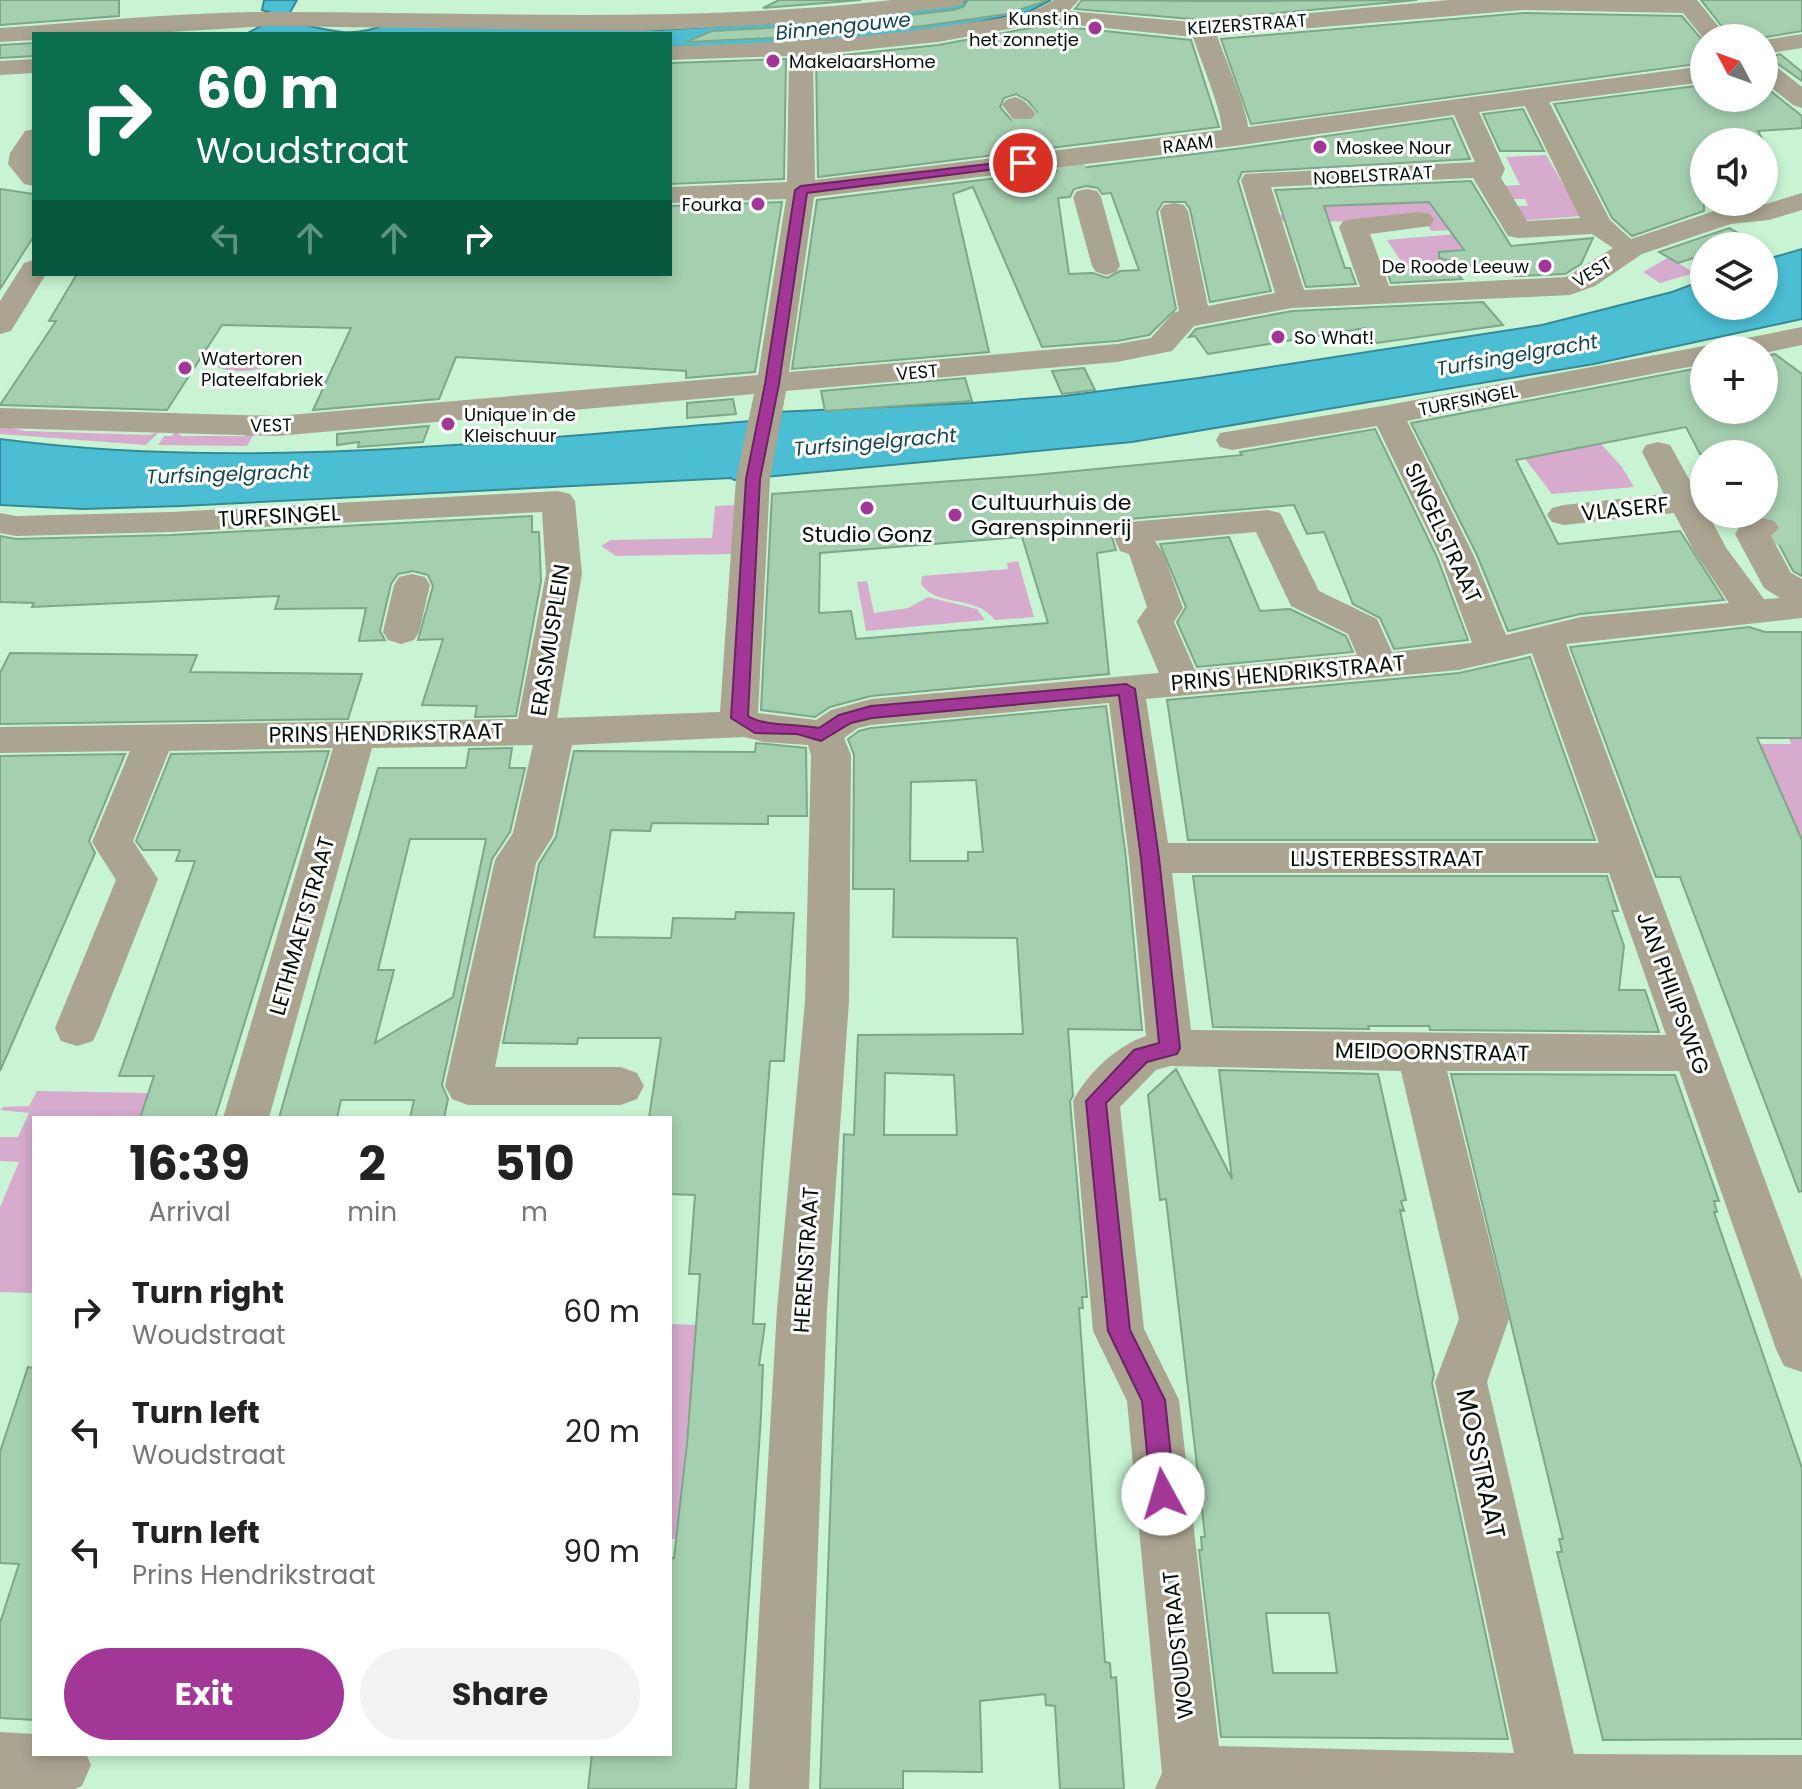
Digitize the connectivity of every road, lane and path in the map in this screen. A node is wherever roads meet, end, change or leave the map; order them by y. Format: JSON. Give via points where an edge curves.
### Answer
{"nodes":[{"id":1,"x":252,"y":0,"type":"edge"},
{"id":2,"x":646,"y":0,"type":"edge"},
{"id":3,"x":953,"y":0,"type":"edge"},
{"id":4,"x":1069,"y":0,"type":"edge"},
{"id":5,"x":1687,"y":3,"type":"edge"},
{"id":6,"x":826,"y":8,"type":"edge"},
{"id":7,"x":291,"y":14,"type":"edge"},
{"id":8,"x":1046,"y":15,"type":"junction"},
{"id":9,"x":242,"y":23,"type":"junction"},
{"id":10,"x":1704,"y":24,"type":"edge"},
{"id":11,"x":640,"y":29,"type":"edge"},
{"id":12,"x":1203,"y":30,"type":"junction"},
{"id":13,"x":60,"y":32,"type":"edge"},
{"id":14,"x":32,"y":33,"type":"edge"},
{"id":15,"x":0,"y":35,"type":"edge"},
{"id":16,"x":1802,"y":41,"type":"edge"},
{"id":17,"x":1778,"y":45,"type":"edge"},
{"id":18,"x":801,"y":51,"type":"junction"},
{"id":19,"x":672,"y":53,"type":"edge"},
{"id":20,"x":1690,"y":56,"type":"edge"},
{"id":21,"x":1802,"y":60,"type":"edge"},
{"id":22,"x":1778,"y":64,"type":"edge"},
{"id":23,"x":32,"y":66,"type":"edge"},
{"id":24,"x":0,"y":68,"type":"edge"},
{"id":25,"x":1690,"y":76,"type":"edge"},
{"id":26,"x":1778,"y":79,"type":"edge"},
{"id":27,"x":1534,"y":98,"type":"junction"},
{"id":28,"x":1802,"y":100,"type":"edge"},
{"id":29,"x":1463,"y":106,"type":"junction"},
{"id":30,"x":1025,"y":125,"type":"dead end"},
{"id":31,"x":1235,"y":127,"type":"junction"},
{"id":32,"x":32,"y":140,"type":"edge"},
{"id":33,"x":1492,"y":169,"type":"junction"},
{"id":34,"x":808,"y":171,"type":"junction"},
{"id":35,"x":672,"y":173,"type":"edge"},
{"id":36,"x":32,"y":176,"type":"edge"},
{"id":37,"x":672,"y":195,"type":"edge"},
{"id":38,"x":1087,"y":197,"type":"tunnel mouth"},
{"id":39,"x":1802,"y":201,"type":"edge"},
{"id":40,"x":1174,"y":211,"type":"dead end"},
{"id":41,"x":1420,"y":220,"type":"dead end"},
{"id":42,"x":1598,"y":225,"type":"junction"},
{"id":43,"x":1632,"y":248,"type":"junction"},
{"id":44,"x":1106,"y":266,"type":"dead end"},
{"id":45,"x":32,"y":272,"type":"edge"},
{"id":46,"x":1378,"y":297,"type":"junction"},
{"id":47,"x":1292,"y":299,"type":"junction"},
{"id":48,"x":1195,"y":316,"type":"junction"},
{"id":49,"x":0,"y":325,"type":"edge"},
{"id":50,"x":1800,"y":341,"type":"edge"},
{"id":51,"x":1778,"y":344,"type":"edge"},
{"id":52,"x":1690,"y":358,"type":"edge"},
{"id":53,"x":772,"y":384,"type":"junction"},
{"id":54,"x":1388,"y":415,"type":"junction"},
{"id":55,"x":0,"y":418,"type":"edge"},
{"id":56,"x":1232,"y":440,"type":"dead end"},
{"id":57,"x":1658,"y":452,"type":"dead end"},
{"id":58,"x":558,"y":501,"type":"joint"},
{"id":59,"x":1685,"y":502,"type":"junction"},
{"id":60,"x":1564,"y":515,"type":"dead end"},
{"id":61,"x":0,"y":523,"type":"edge"},
{"id":62,"x":1770,"y":552,"type":"dead end"},
{"id":63,"x":412,"y":585,"type":"dead end"},
{"id":64,"x":1802,"y":595,"type":"edge"},
{"id":65,"x":1802,"y":607,"type":"edge"},
{"id":66,"x":1753,"y":610,"type":"junction"},
{"id":67,"x":401,"y":632,"type":"dead end"},
{"id":68,"x":1545,"y":637,"type":"junction"},
{"id":69,"x":1494,"y":651,"type":"junction"},
{"id":70,"x":1379,"y":665,"type":"junction"},
{"id":71,"x":1182,"y":683,"type":"junction"},
{"id":72,"x":1126,"y":689,"type":"junction"},
{"id":73,"x":746,"y":724,"type":"junction"},
{"id":74,"x":546,"y":731,"type":"junction"},
{"id":75,"x":357,"y":733,"type":"junction"},
{"id":76,"x":821,"y":735,"type":"junction"},
{"id":77,"x":155,"y":737,"type":"junction"},
{"id":78,"x":4,"y":747,"type":"edge"},
{"id":79,"x":1150,"y":858,"type":"junction"},
{"id":80,"x":1623,"y":858,"type":"junction"},
{"id":81,"x":77,"y":1028,"type":"dead end"},
{"id":82,"x":1170,"y":1048,"type":"junction"},
{"id":83,"x":1420,"y":1053,"type":"junction"},
{"id":84,"x":1694,"y":1053,"type":"junction"},
{"id":85,"x":621,"y":1086,"type":"dead end"},
{"id":86,"x":464,"y":1102,"type":"edge"},
{"id":87,"x":247,"y":1116,"type":"edge"},
{"id":88,"x":1802,"y":1349,"type":"edge"},
{"id":89,"x":0,"y":1762,"type":"edge"},
{"id":90,"x":62,"y":1769,"type":"edge"},
{"id":91,"x":1188,"y":1782,"type":"edge"},
{"id":92,"x":1551,"y":1784,"type":"junction"},
{"id":93,"x":1802,"y":1785,"type":"edge"},
{"id":94,"x":779,"y":1789,"type":"edge"}],
"edges":[{"from":1,"to":9,"type":"street"},
{"from":2,"to":11,"type":"street"},
{"from":3,"to":6,"type":"street"},
{"from":4,"to":8,"type":"street"},
{"from":5,"to":10,"type":"street"},
{"from":5,"to":12,"type":"street","name":"KEIZERSTRAAT","via":[[1465,6]]},
{"from":6,"to":11,"type":"street"},
{"from":7,"to":9,"type":"street"},
{"from":7,"to":11,"type":"street"},
{"from":8,"to":12,"type":"street","name":"KEIZERSTRAAT"},
{"from":8,"to":18,"type":"street","via":[[954,33]]},
{"from":9,"to":13,"type":"street"},
{"from":12,"to":31,"type":"street"},
{"from":14,"to":15,"type":"street"},
{"from":16,"to":17,"type":"street"},
{"from":18,"to":19,"type":"street"},
{"from":18,"to":34,"type":"street"},
{"from":20,"to":31,"type":"street","name":"RAAM","via":[[1485,80]]},
{"from":21,"to":22,"type":"street"},
{"from":23,"to":24,"type":"street"},
{"from":25,"to":27,"type":"street","name":"RAAM"},
{"from":26,"to":28,"type":"street"},
{"from":27,"to":29,"type":"street","name":"RAAM"},
{"from":27,"to":42,"type":"street"},
{"from":29,"to":31,"type":"street","name":"RAAM"},
{"from":29,"to":33,"type":"street"},
{"from":30,"to":31,"type":"street","name":"RAAM"},
{"from":31,"to":34,"type":"street","name":"RAAM","via":[[1067,161]]},
{"from":32,"to":36,"type":"street","via":[[21,164]]},
{"from":33,"to":42,"type":"street","via":[[1487,178],[1518,230]]},
{"from":33,"to":47,"type":"street","name":"NOBELSTRAAT","via":[[1255,180]]},
{"from":34,"to":35,"type":"street","name":"RAAM","via":[[766,166]]},
{"from":34,"to":37,"type":"street","name":"RAAM"},
{"from":34,"to":53,"type":"street"},
{"from":38,"to":44,"type":"street"},
{"from":39,"to":43,"type":"street","name":"VEST","via":[[1769,212],[1727,216]]},
{"from":40,"to":48,"type":"street"},
{"from":41,"to":46,"type":"street","via":[[1353,227]]},
{"from":42,"to":43,"type":"street"},
{"from":43,"to":46,"type":"street","name":"VEST","via":[[1570,286]]},
{"from":45,"to":49,"type":"street"},
{"from":46,"to":47,"type":"street","name":"VEST"},
{"from":47,"to":48,"type":"street","name":"VEST"},
{"from":48,"to":53,"type":"street","name":"VEST","via":[[1179,323],[1154,348]]},
{"from":50,"to":51,"type":"street"},
{"from":52,"to":54,"type":"street","name":"TURFSINGEL"},
{"from":53,"to":55,"type":"street","name":"VEST","via":[[277,426]]},
{"from":53,"to":73,"type":"street","via":[[753,483],[739,715]]},
{"from":54,"to":56,"type":"street","name":"TURFSINGEL"},
{"from":54,"to":69,"type":"street","name":"SINGELSTRAAT","via":[[1457,556]]},
{"from":57,"to":59,"type":"street","name":"VLASERF"},
{"from":58,"to":61,"type":"street","name":"TURFSINGEL","via":[[171,522]]},
{"from":58,"to":74,"type":"street","name":"ERASMUSPLEIN","via":[[564,574]]},
{"from":59,"to":60,"type":"street","name":"VLASERF"},
{"from":59,"to":66,"type":"street","name":"VLASERF","via":[[1711,551]]},
{"from":62,"to":64,"type":"street","via":[[1783,586]]},
{"from":63,"to":67,"type":"street"},
{"from":65,"to":66,"type":"street","name":"PRINS HENDRIKSTRAAT"},
{"from":66,"to":68,"type":"street","name":"PRINS HENDRIKSTRAAT"},
{"from":68,"to":69,"type":"street","name":"PRINS HENDRIKSTRAAT"},
{"from":68,"to":80,"type":"street","name":"JAN PHILIPSWEG"},
{"from":69,"to":70,"type":"street","name":"PRINS HENDRIKSTRAAT"},
{"from":70,"to":71,"type":"street","name":"PRINS HENDRIKSTRAAT"},
{"from":70,"to":71,"type":"street","via":[[1364,627],[1304,598],[1268,520],[1130,538],[1146,553],[1165,608],[1155,621]]},
{"from":71,"to":72,"type":"street","name":"PRINS HENDRIKSTRAAT"},
{"from":72,"to":76,"type":"street","name":"PRINS HENDRIKSTRAAT","via":[[871,712],[845,719]]},
{"from":72,"to":79,"type":"street"},
{"from":73,"to":74,"type":"street","name":"PRINS HENDRIKSTRAAT"},
{"from":73,"to":76,"type":"street","name":"PRINS HENDRIKSTRAAT"},
{"from":74,"to":75,"type":"street","name":"PRINS HENDRIKSTRAAT"},
{"from":74,"to":86,"type":"street","name":"ERASMUSPLEIN","via":[[533,836],[516,860]]},
{"from":75,"to":77,"type":"street","name":"PRINS HENDRIKSTRAAT"},
{"from":75,"to":87,"type":"street","name":"LETHMAETSTRAAT"},
{"from":76,"to":94,"type":"street","name":"HERENSTRAAT","via":[[831,755],[827,1001],[802,1309]]},
{"from":77,"to":78,"type":"street","name":"PRINS HENDRIKSTRAAT"},
{"from":77,"to":81,"type":"street","via":[[112,842],[137,879]]},
{"from":79,"to":80,"type":"street","name":"LIJSTERBESSTRAAT"},
{"from":79,"to":82,"type":"street"},
{"from":80,"to":84,"type":"street","name":"JAN PHILIPSWEG"},
{"from":82,"to":83,"type":"street","name":"MEIDOORNSTRAAT"},
{"from":82,"to":91,"type":"street","name":"WOUDSTRAAT","via":[[1141,1056],[1096,1101],[1119,1331],[1153,1400]]},
{"from":83,"to":84,"type":"street","name":"MEIDOORNSTRAAT"},
{"from":83,"to":92,"type":"street","name":"MOSSTRAAT","via":[[1484,1319],[1461,1382]]},
{"from":84,"to":88,"type":"street","name":"JAN PHILIPSWEG"},
{"from":85,"to":86,"type":"street"},
{"from":89,"to":90,"type":"street"},
{"from":91,"to":92,"type":"street"},
{"from":92,"to":93,"type":"street"}]}
